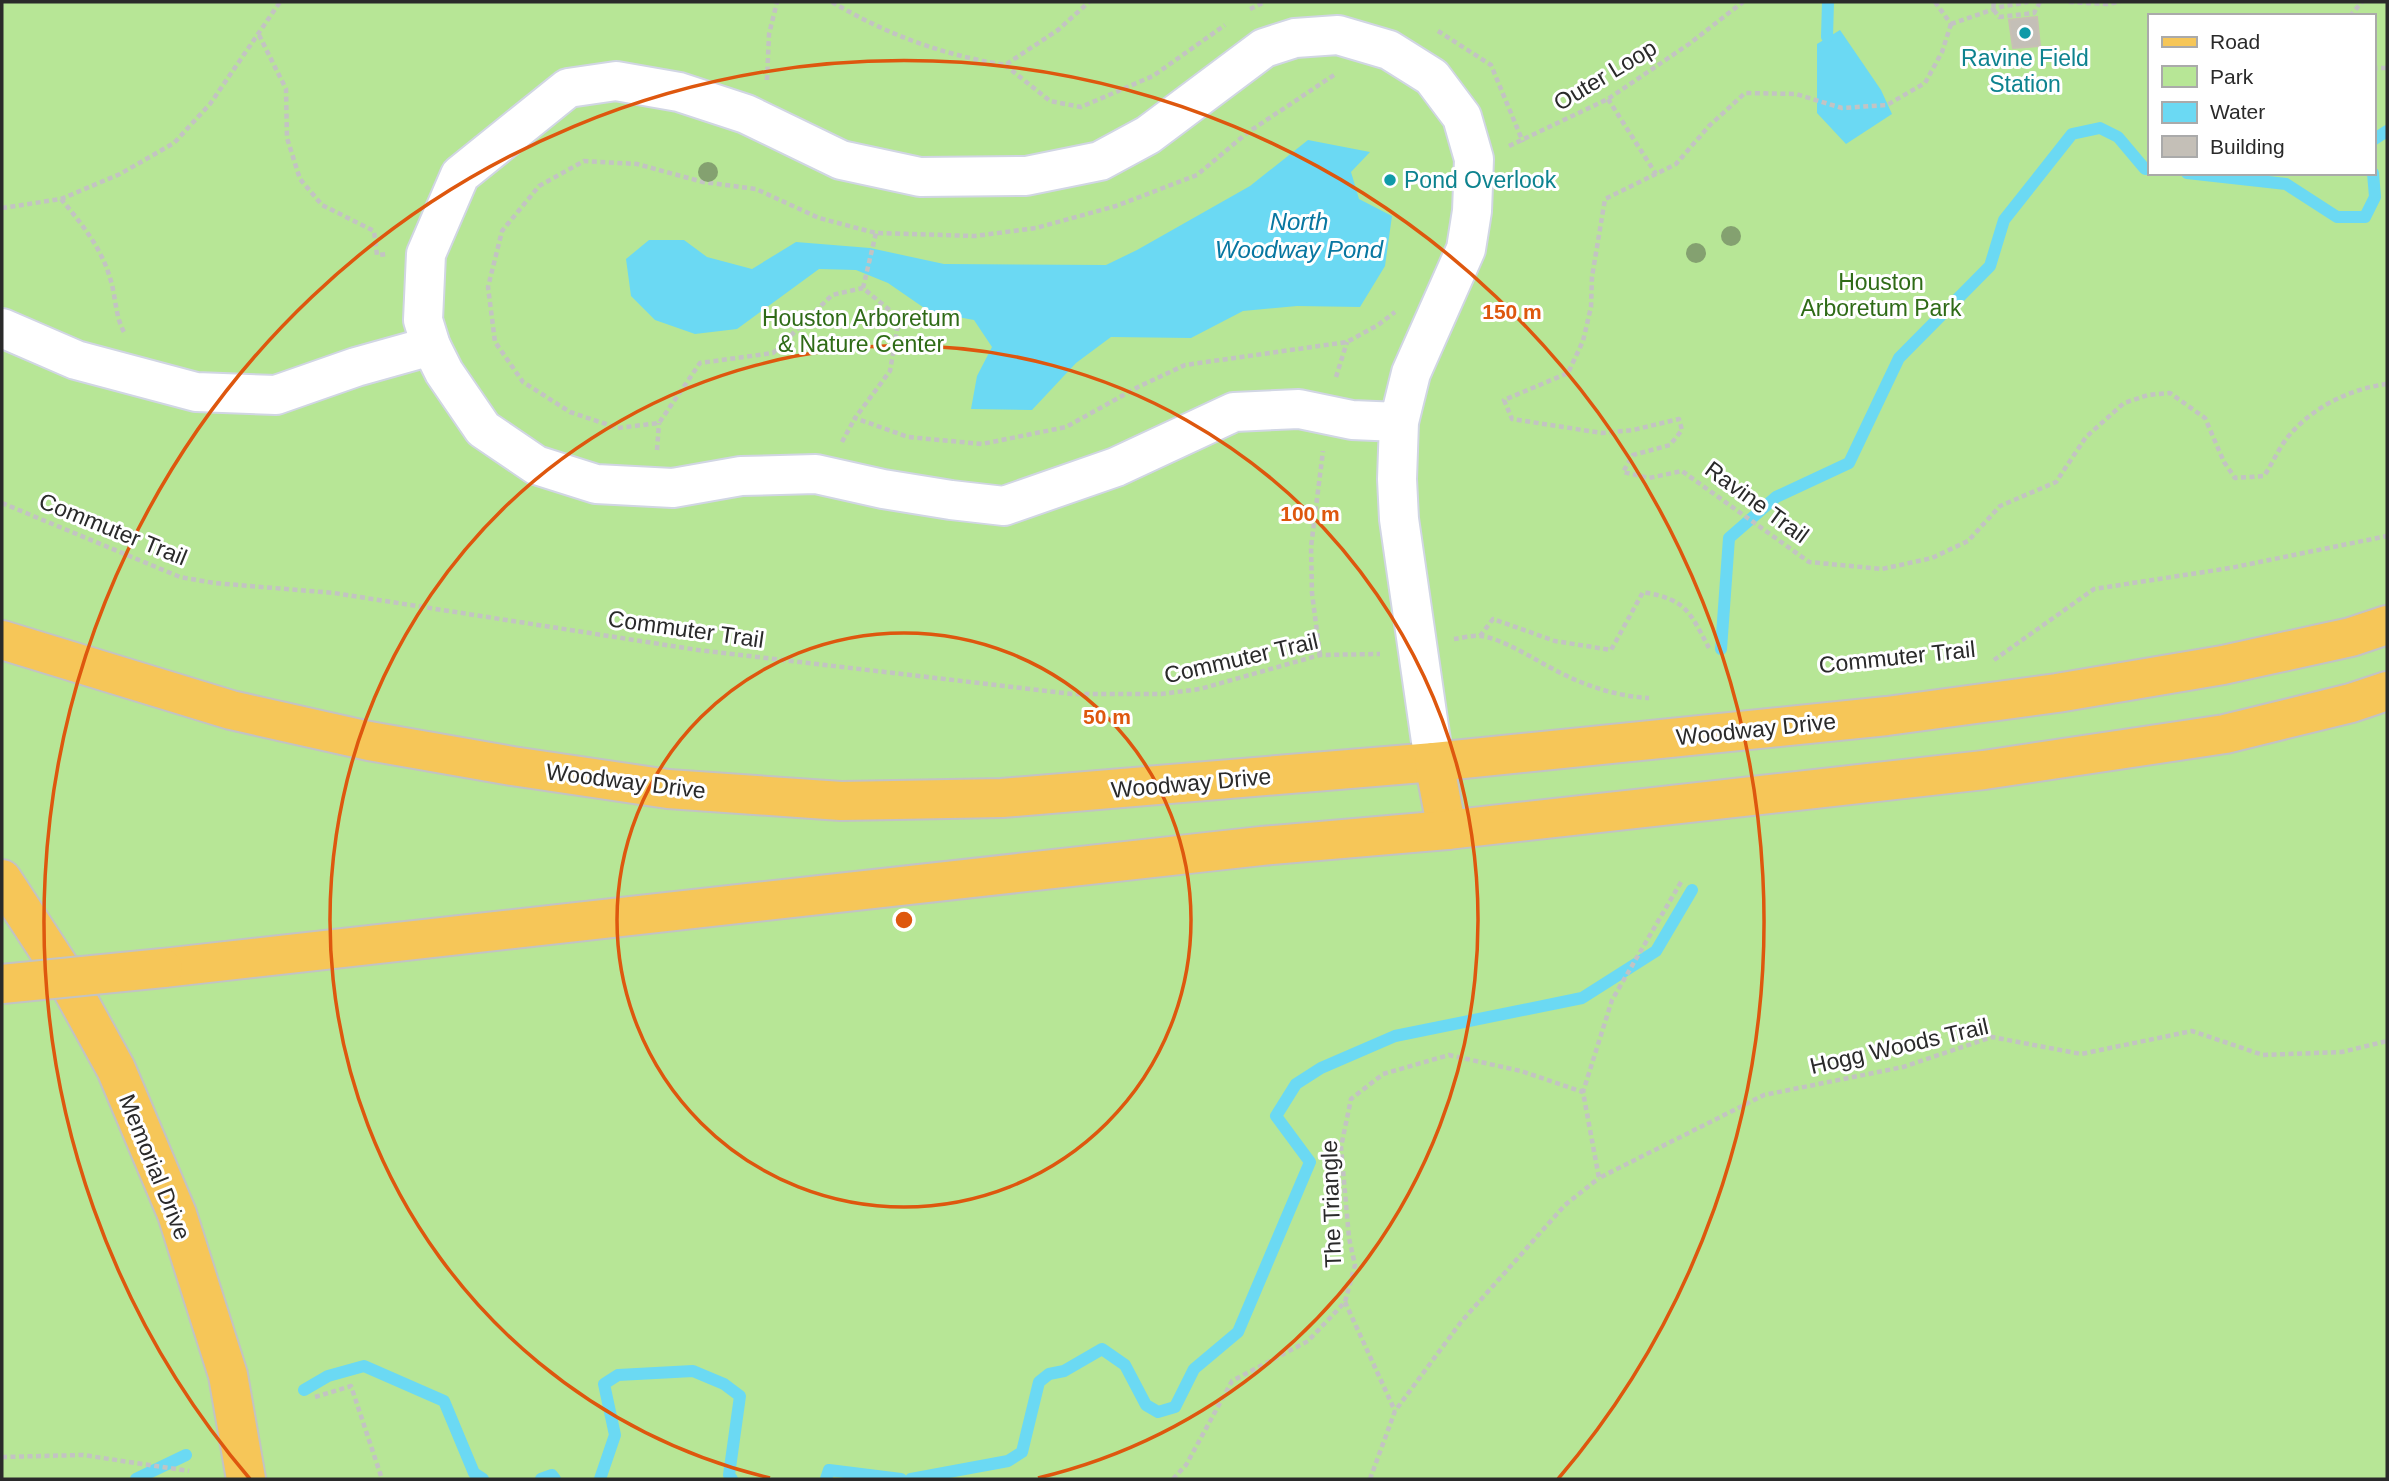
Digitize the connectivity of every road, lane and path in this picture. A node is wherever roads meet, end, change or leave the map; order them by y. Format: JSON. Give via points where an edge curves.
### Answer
{"nodes":[{"id":1,"x":280,"y":2,"type":"edge"},
{"id":2,"x":777,"y":2,"type":"edge"},
{"id":3,"x":832,"y":2,"type":"edge"},
{"id":4,"x":1089,"y":2,"type":"edge"},
{"id":5,"x":1265,"y":2,"type":"edge"},
{"id":6,"x":1743,"y":2,"type":"edge"},
{"id":7,"x":1935,"y":2,"type":"edge"},
{"id":8,"x":1994,"y":2,"type":"edge"},
{"id":9,"x":2028,"y":2,"type":"edge"},
{"id":10,"x":2040,"y":2,"type":"edge"},
{"id":11,"x":2069,"y":2,"type":"edge"},
{"id":12,"x":2120,"y":2,"type":"edge"},
{"id":13,"x":1244,"y":12,"type":"dead end"},
{"id":14,"x":1234,"y":19,"type":"dead end"},
{"id":15,"x":1951,"y":24,"type":"junction"},
{"id":16,"x":259,"y":34,"type":"junction"},
{"id":17,"x":1005,"y":65,"type":"junction"},
{"id":18,"x":1346,"y":78,"type":"dead end"},
{"id":19,"x":1608,"y":99,"type":"junction"},
{"id":20,"x":765,"y":123,"type":"junction"},
{"id":21,"x":1474,"y":159,"type":"junction"},
{"id":22,"x":1656,"y":174,"type":"junction"},
{"id":23,"x":61,"y":199,"type":"junction"},
{"id":24,"x":2,"y":208,"type":"edge"},
{"id":25,"x":876,"y":233,"type":"junction"},
{"id":26,"x":426,"y":254,"type":"junction"},
{"id":27,"x":863,"y":288,"type":"junction"},
{"id":28,"x":1398,"y":309,"type":"dead end"},
{"id":29,"x":2,"y":328,"type":"edge"},
{"id":30,"x":1347,"y":342,"type":"junction"},
{"id":31,"x":431,"y":346,"type":"junction"},
{"id":32,"x":160,"y":382,"type":"junction"},
{"id":33,"x":2387,"y":384,"type":"edge"},
{"id":34,"x":1329,"y":415,"type":"junction"},
{"id":35,"x":1399,"y":422,"type":"junction"},
{"id":36,"x":2,"y":503,"type":"edge"},
{"id":37,"x":2387,"y":536,"type":"edge"},
{"id":38,"x":2387,"y":625,"type":"edge"},
{"id":39,"x":2,"y":640,"type":"edge"},
{"id":40,"x":1709,"y":648,"type":"dead end"},
{"id":41,"x":1376,"y":654,"type":"dead end"},
{"id":42,"x":1320,"y":655,"type":"junction"},
{"id":43,"x":1985,"y":666,"type":"dead end"},
{"id":44,"x":2387,"y":691,"type":"edge"},
{"id":45,"x":1661,"y":699,"type":"dead end"},
{"id":46,"x":1434,"y":762,"type":"junction"},
{"id":47,"x":1447,"y":830,"type":"junction"},
{"id":48,"x":2,"y":879,"type":"edge"},
{"id":49,"x":1681,"y":882,"type":"dead end"},
{"id":50,"x":2,"y":984,"type":"edge"},
{"id":51,"x":2387,"y":1041,"type":"edge"},
{"id":52,"x":1583,"y":1092,"type":"junction"},
{"id":53,"x":1599,"y":1178,"type":"junction"},
{"id":54,"x":1345,"y":1302,"type":"junction"},
{"id":55,"x":315,"y":1397,"type":"dead end"},
{"id":56,"x":1395,"y":1411,"type":"junction"},
{"id":57,"x":2,"y":1457,"type":"edge"},
{"id":58,"x":189,"y":1471,"type":"dead end"},
{"id":59,"x":246,"y":1479,"type":"edge"},
{"id":60,"x":382,"y":1479,"type":"edge"},
{"id":61,"x":1173,"y":1479,"type":"edge"},
{"id":62,"x":1370,"y":1479,"type":"edge"}],
"edges":[{"from":1,"to":16,"type":"path"},
{"from":2,"to":20,"type":"path","via":[[769,34]]},
{"from":3,"to":17,"type":"path","via":[[864,21],[937,51]]},
{"from":4,"to":17,"type":"path","via":[[1058,30]]},
{"from":5,"to":13,"type":"path"},
{"from":6,"to":19,"type":"path","name":"Outer Loop"},
{"from":7,"to":15,"type":"path"},
{"from":8,"to":10,"type":"path","via":[[1999,17],[2034,13]]},
{"from":9,"to":15,"type":"path"},
{"from":11,"to":12,"type":"path"},
{"from":14,"to":17,"type":"path","via":[[1153,76],[1081,107],[1050,101]]},
{"from":15,"to":22,"type":"path","name":"Ravine Trail","via":[[1925,83],[1887,105],[1842,108],[1796,94],[1745,93],[1676,164]]},
{"from":16,"to":23,"type":"path","via":[[210,104],[174,144]]},
{"from":16,"to":26,"type":"path","via":[[286,89],[287,138],[300,179],[322,205],[374,231],[377,255]]},
{"from":18,"to":25,"type":"path","via":[[1333,75],[1247,133],[1197,175],[1116,206],[1036,228],[975,236]]},
{"from":19,"to":21,"type":"path","name":"Outer Loop","via":[[1523,142]]},
{"from":19,"to":22,"type":"path"},
{"from":20,"to":21,"type":"lane","via":[[841,160],[920,177],[1026,176],[1100,161],[1148,135],[1264,48],[1295,38],[1338,35],[1389,50],[1432,77],[1462,117]]},
{"from":20,"to":26,"type":"lane","via":[[679,92],[616,81],[568,88],[460,175]]},
{"from":21,"to":35,"type":"lane","via":[[1466,250],[1412,373]]},
{"from":22,"to":33,"type":"path","name":"Ravine Trail","via":[[1605,199],[1591,307],[1583,341],[1568,373],[1504,400],[1512,419],[1580,431],[1633,430],[1679,419],[1682,430],[1670,445],[1633,455],[1623,472],[1649,478],[1682,471],[1810,562],[1882,569],[1932,558],[1968,541],[2000,506],[2056,482],[2086,437],[2124,402],[2171,393],[2205,418],[2235,478],[2264,476],[2287,439],[2311,413],[2363,387]]},
{"from":23,"to":24,"type":"path"},
{"from":23,"to":32,"type":"path","via":[[89,233],[110,277],[120,325]]},
{"from":25,"to":27,"type":"path"},
{"from":25,"to":27,"type":"path","via":[[820,218],[756,190],[703,182],[638,164],[584,161],[539,186],[502,231],[488,287],[495,342],[523,382],[570,412],[618,428],[659,423],[700,363],[774,354],[832,295]]},
{"from":26,"to":31,"type":"lane","via":[[423,320]]},
{"from":27,"to":30,"type":"path","via":[[899,318],[890,372],[855,418],[908,437],[982,444],[1066,427],[1185,365]]},
{"from":28,"to":30,"type":"path"},
{"from":29,"to":32,"type":"lane","via":[[76,360]]},
{"from":30,"to":34,"type":"path"},
{"from":31,"to":32,"type":"lane","via":[[276,395],[196,392]]},
{"from":31,"to":34,"type":"lane","via":[[483,429],[536,465],[596,484],[673,488],[741,477],[816,474],[883,489],[1004,506],[1116,467],[1234,412],[1300,410]]},
{"from":34,"to":35,"type":"lane"},
{"from":34,"to":42,"type":"path","via":[[1311,547]]},
{"from":35,"to":46,"type":"lane","via":[[1399,519]]},
{"from":36,"to":42,"type":"path","name":"Commuter Trail","via":[[180,577],[334,593],[674,647],[1072,694],[1200,689]]},
{"from":37,"to":43,"type":"path","name":"Commuter Trail","via":[[2231,568],[2094,589]]},
{"from":38,"to":46,"type":"main road","name":"Woodway Drive","via":[[2223,666],[2057,693],[1886,716]]},
{"from":39,"to":46,"type":"main road","name":"Woodway Drive","via":[[231,710],[369,741],[668,789],[841,801],[1002,798]]},
{"from":40,"to":45,"type":"path","via":[[1688,610],[1669,597],[1643,592],[1611,650],[1555,641],[1493,619],[1480,636],[1595,687]]},
{"from":41,"to":42,"type":"path","name":"Commuter Trail"},
{"from":44,"to":47,"type":"main road","via":[[2225,734],[1984,770]]},
{"from":46,"to":47,"type":"main road"},
{"from":47,"to":50,"type":"main road","bridge":true,"via":[[1261,846]]},
{"from":48,"to":59,"type":"main road","name":"Memorial Drive","via":[[62,971],[116,1069],[177,1214],[228,1375]]},
{"from":49,"to":52,"type":"path","via":[[1612,1000]]},
{"from":51,"to":53,"type":"path","name":"Hogg Woods Trail","via":[[2342,1052],[2263,1055],[2192,1031],[2081,1054],[1992,1037],[1903,1068],[1764,1095]]},
{"from":52,"to":53,"type":"path"},
{"from":52,"to":54,"type":"path","name":"The Triangle","via":[[1521,1070],[1449,1055],[1383,1074],[1351,1099],[1341,1147],[1354,1265]]},
{"from":53,"to":56,"type":"path","name":"Hogg Woods Trail","via":[[1565,1205],[1512,1263]]},
{"from":54,"to":56,"type":"path"},
{"from":54,"to":61,"type":"path","name":"The Triangle","via":[[1308,1341],[1232,1381],[1186,1465]]},
{"from":55,"to":60,"type":"path","via":[[351,1387]]},
{"from":56,"to":62,"type":"path","name":"Hogg Woods Trail"},
{"from":57,"to":58,"type":"path","via":[[83,1455]]}]}
